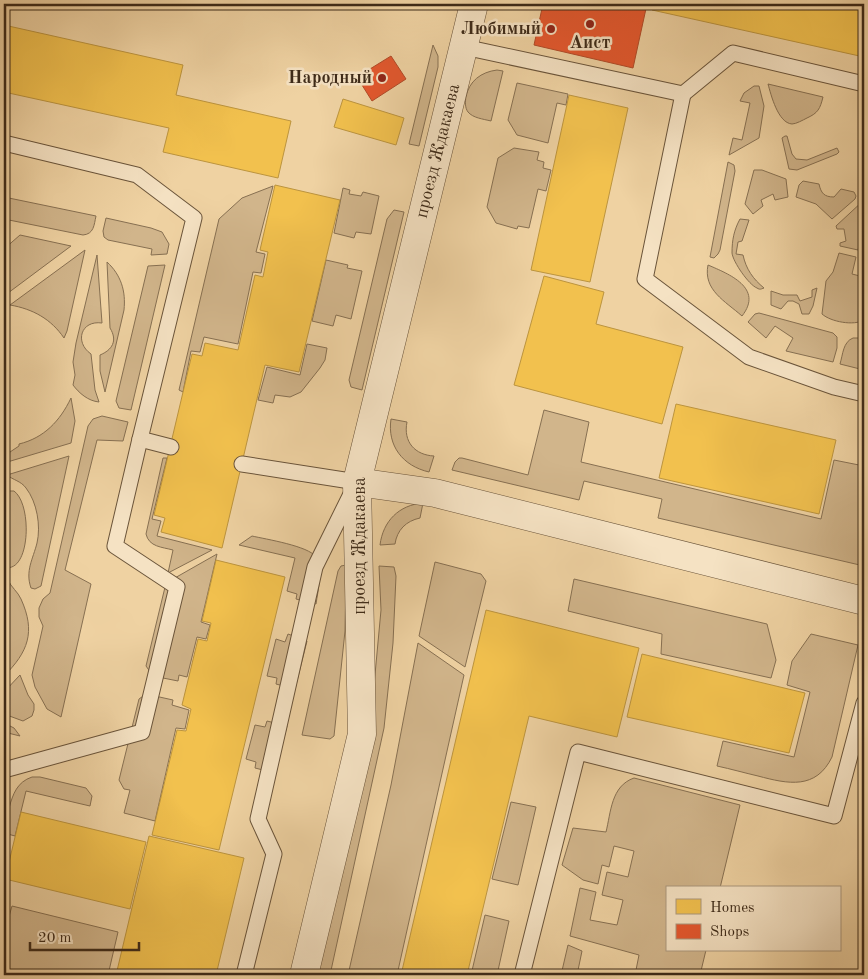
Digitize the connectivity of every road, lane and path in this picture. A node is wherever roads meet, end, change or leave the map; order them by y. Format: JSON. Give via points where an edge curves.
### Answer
{"nodes":[{"id":1,"x":474,"y":4,"type":"edge"},
{"id":2,"x":464,"y":47,"type":"junction"},
{"id":3,"x":864,"y":84,"type":"edge"},
{"id":4,"x":683,"y":94,"type":"junction"},
{"id":5,"x":4,"y":144,"type":"edge"},
{"id":6,"x":864,"y":394,"type":"edge"},
{"id":7,"x":140,"y":439,"type":"junction"},
{"id":8,"x":171,"y":447,"type":"dead end"},
{"id":9,"x":242,"y":464,"type":"dead end"},
{"id":10,"x":357,"y":482,"type":"junction"},
{"id":11,"x":864,"y":600,"type":"edge"},
{"id":12,"x":864,"y":703,"type":"edge"},
{"id":13,"x":4,"y":770,"type":"edge"},
{"id":14,"x":244,"y":975,"type":"edge"},
{"id":15,"x":304,"y":975,"type":"edge"},
{"id":16,"x":522,"y":975,"type":"edge"}],
"edges":[{"from":1,"to":2,"type":"street","name":"проезд Ждакаева"},
{"from":2,"to":4,"type":"lane"},
{"from":2,"to":10,"type":"street","name":"проезд Ждакаева"},
{"from":3,"to":4,"type":"lane","via":[[733,53]]},
{"from":4,"to":6,"type":"lane","via":[[645,279],[749,357],[834,387]]},
{"from":5,"to":7,"type":"lane","via":[[137,175],[194,218]]},
{"from":7,"to":8,"type":"lane"},
{"from":7,"to":13,"type":"lane","via":[[115,546],[177,586],[142,732]]},
{"from":9,"to":10,"type":"lane"},
{"from":10,"to":11,"type":"street","via":[[435,492]]},
{"from":10,"to":14,"type":"lane","via":[[316,567],[300,635],[258,819],[274,854]]},
{"from":10,"to":15,"type":"street","name":"проезд Ждакаева","via":[[362,734]]},
{"from":12,"to":16,"type":"lane","via":[[834,816],[578,752]]}]}
